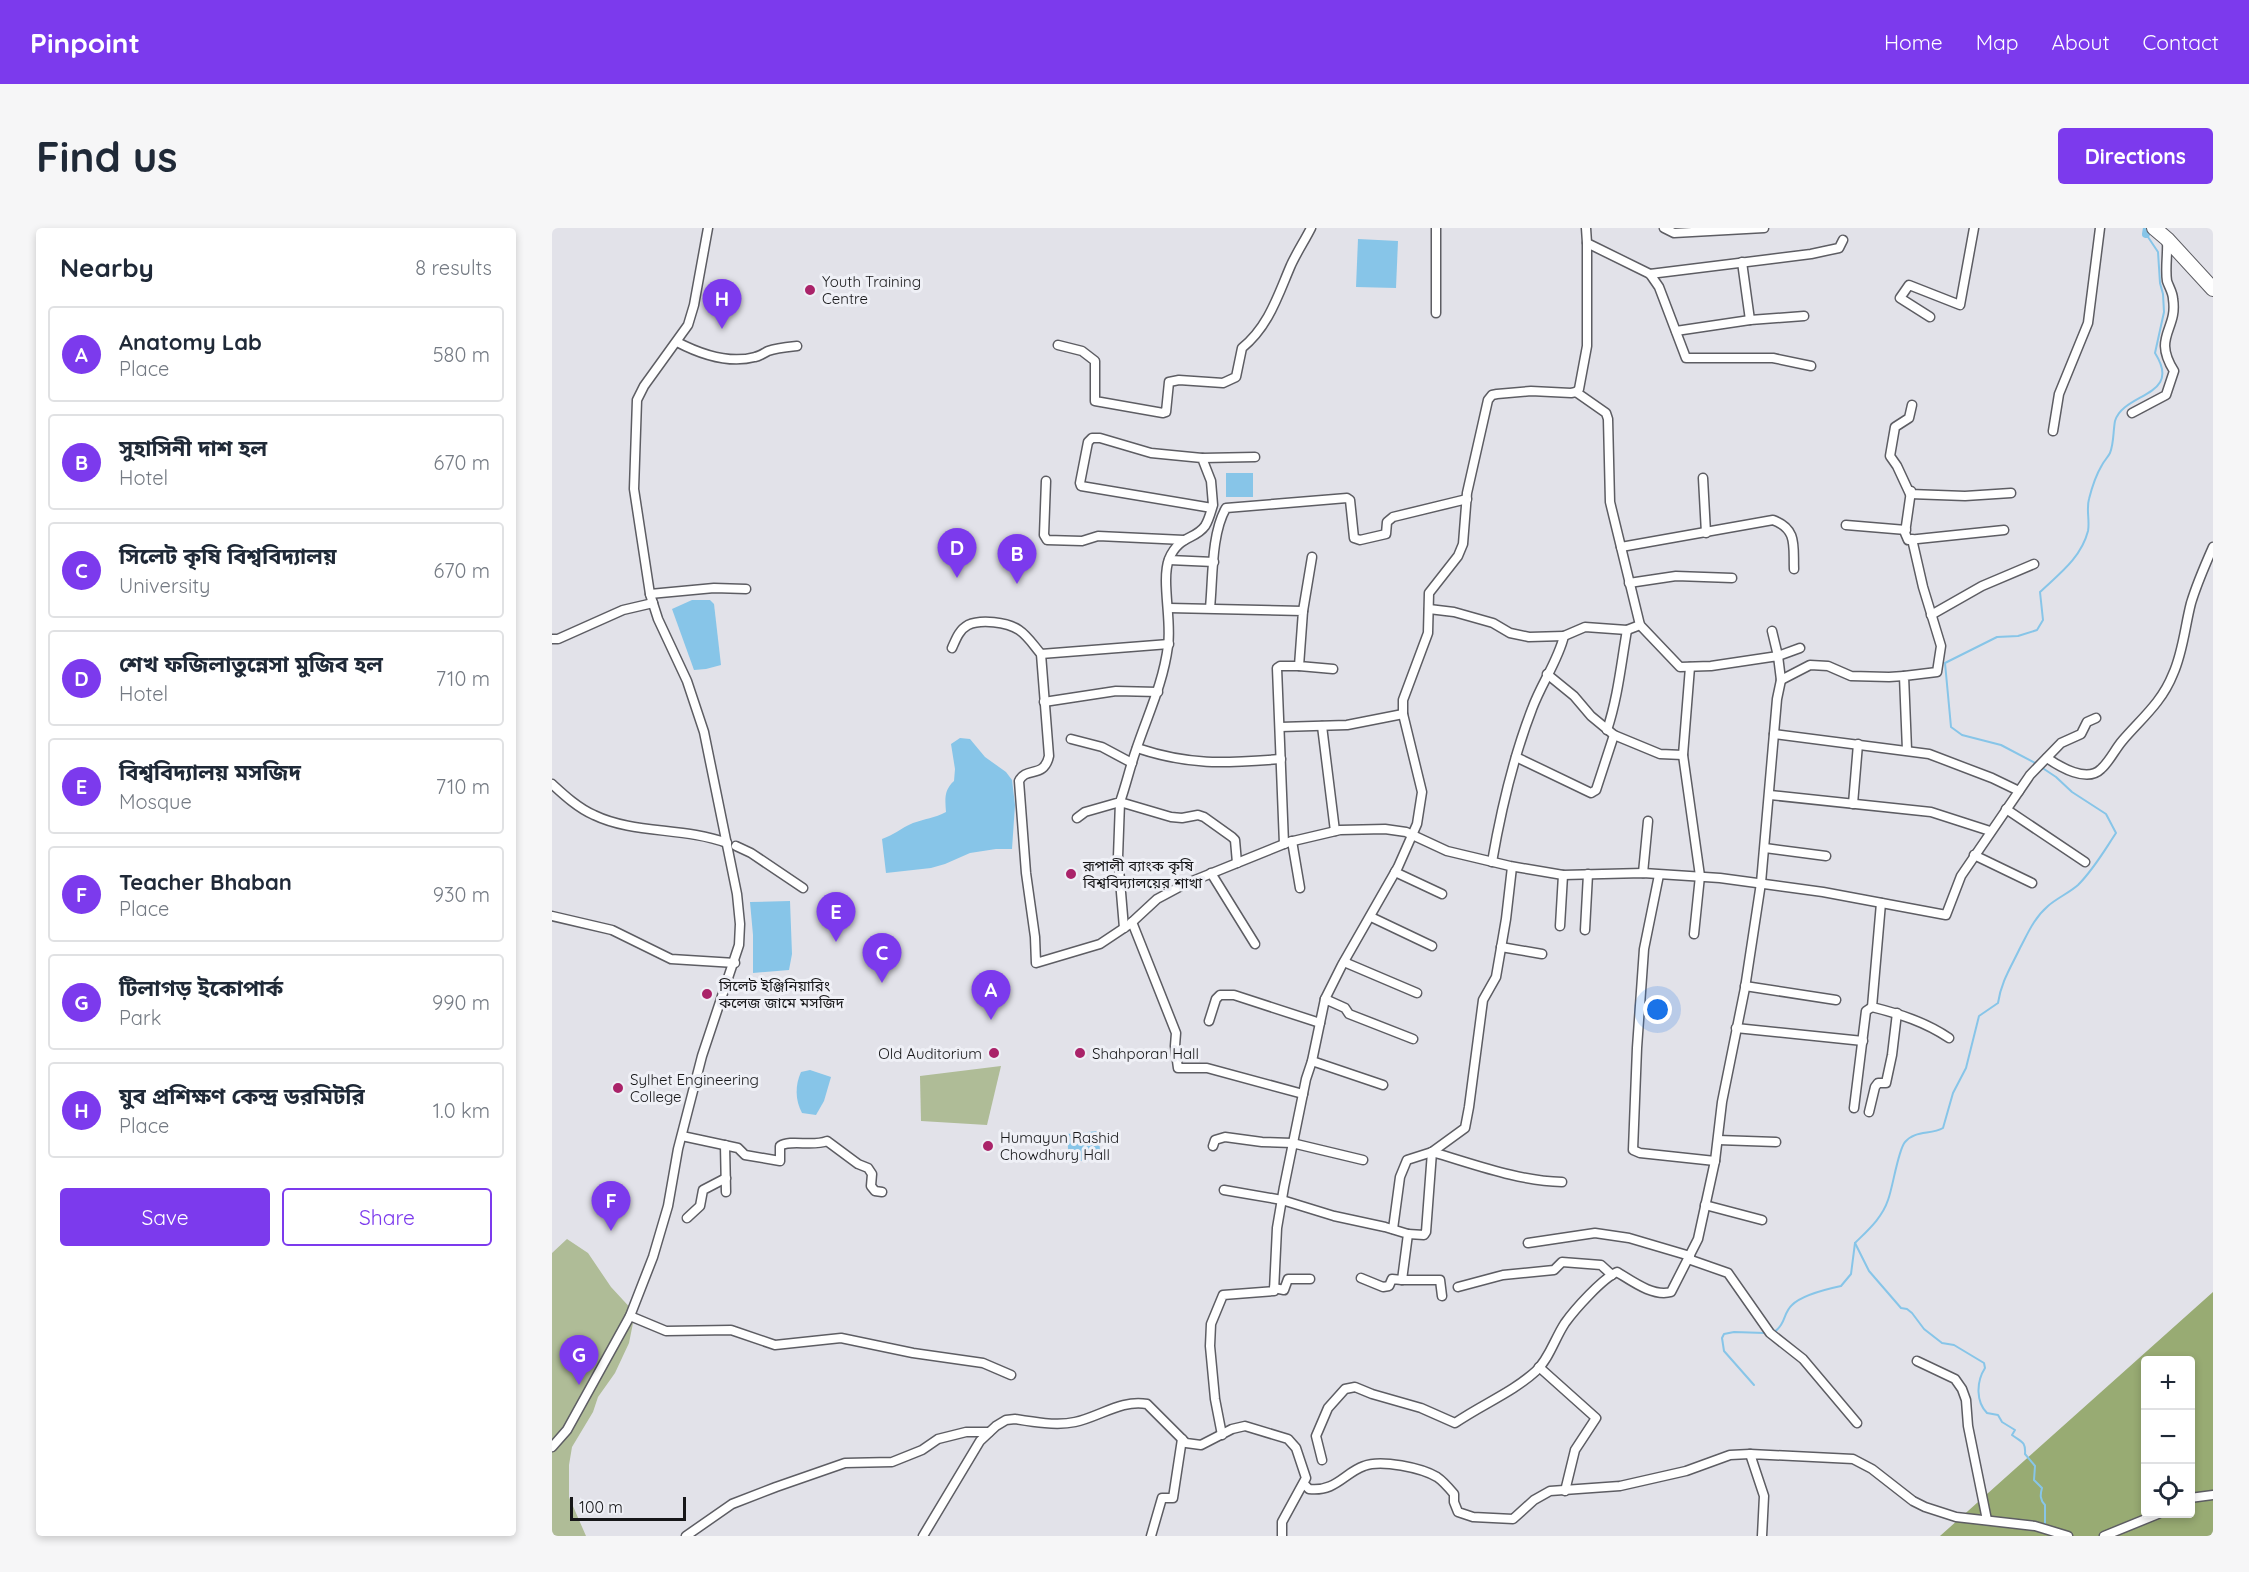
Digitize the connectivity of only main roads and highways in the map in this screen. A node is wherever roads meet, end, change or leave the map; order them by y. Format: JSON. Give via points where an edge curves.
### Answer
{"nodes":[{"id":1,"x":2154,"y":228,"type":"edge"},
{"id":2,"x":2213,"y":289,"type":"edge"}],
"edges":[{"from":1,"to":2,"type":"main road"}]}
